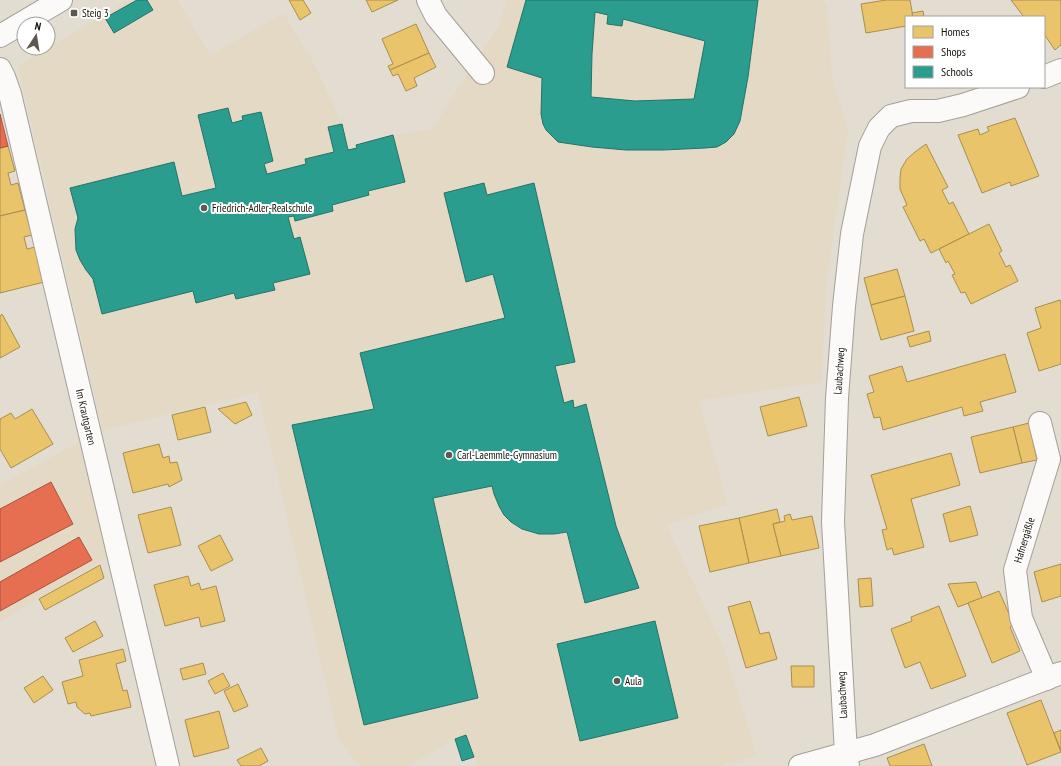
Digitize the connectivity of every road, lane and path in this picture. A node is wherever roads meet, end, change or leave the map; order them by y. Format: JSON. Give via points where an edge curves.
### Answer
{"nodes":[{"id":1,"x":61,"y":0,"type":"edge"},
{"id":2,"x":428,"y":0,"type":"edge"},
{"id":3,"x":0,"y":36,"type":"edge"},
{"id":4,"x":0,"y":69,"type":"edge"},
{"id":5,"x":1061,"y":70,"type":"edge"},
{"id":6,"x":483,"y":73,"type":"dead end"},
{"id":7,"x":1045,"y":77,"type":"edge"},
{"id":8,"x":1015,"y":88,"type":"edge"},
{"id":9,"x":1040,"y":423,"type":"dead end"},
{"id":10,"x":1054,"y":676,"type":"edge"},
{"id":11,"x":847,"y":760,"type":"edge"},
{"id":12,"x":168,"y":766,"type":"edge"},
{"id":13,"x":800,"y":766,"type":"edge"}],
"edges":[{"from":1,"to":3,"type":"street"},
{"from":2,"to":6,"type":"street","via":[[436,16]]},
{"from":4,"to":12,"type":"street","name":"Im Krautgarten","via":[[11,101]]},
{"from":5,"to":7,"type":"street"},
{"from":8,"to":11,"type":"street","name":"Laubachweg","via":[[938,111],[910,112],[892,116],[879,128],[870,146],[852,234],[837,398],[833,522]]},
{"from":9,"to":10,"type":"street","name":"Hafnergäßle","via":[[1049,459],[1015,570],[1021,618]]},
{"from":10,"to":11,"type":"street","name":"Hafnergäßle","via":[[875,745]]},
{"from":11,"to":13,"type":"street","name":"Hafnergäßle"}]}
